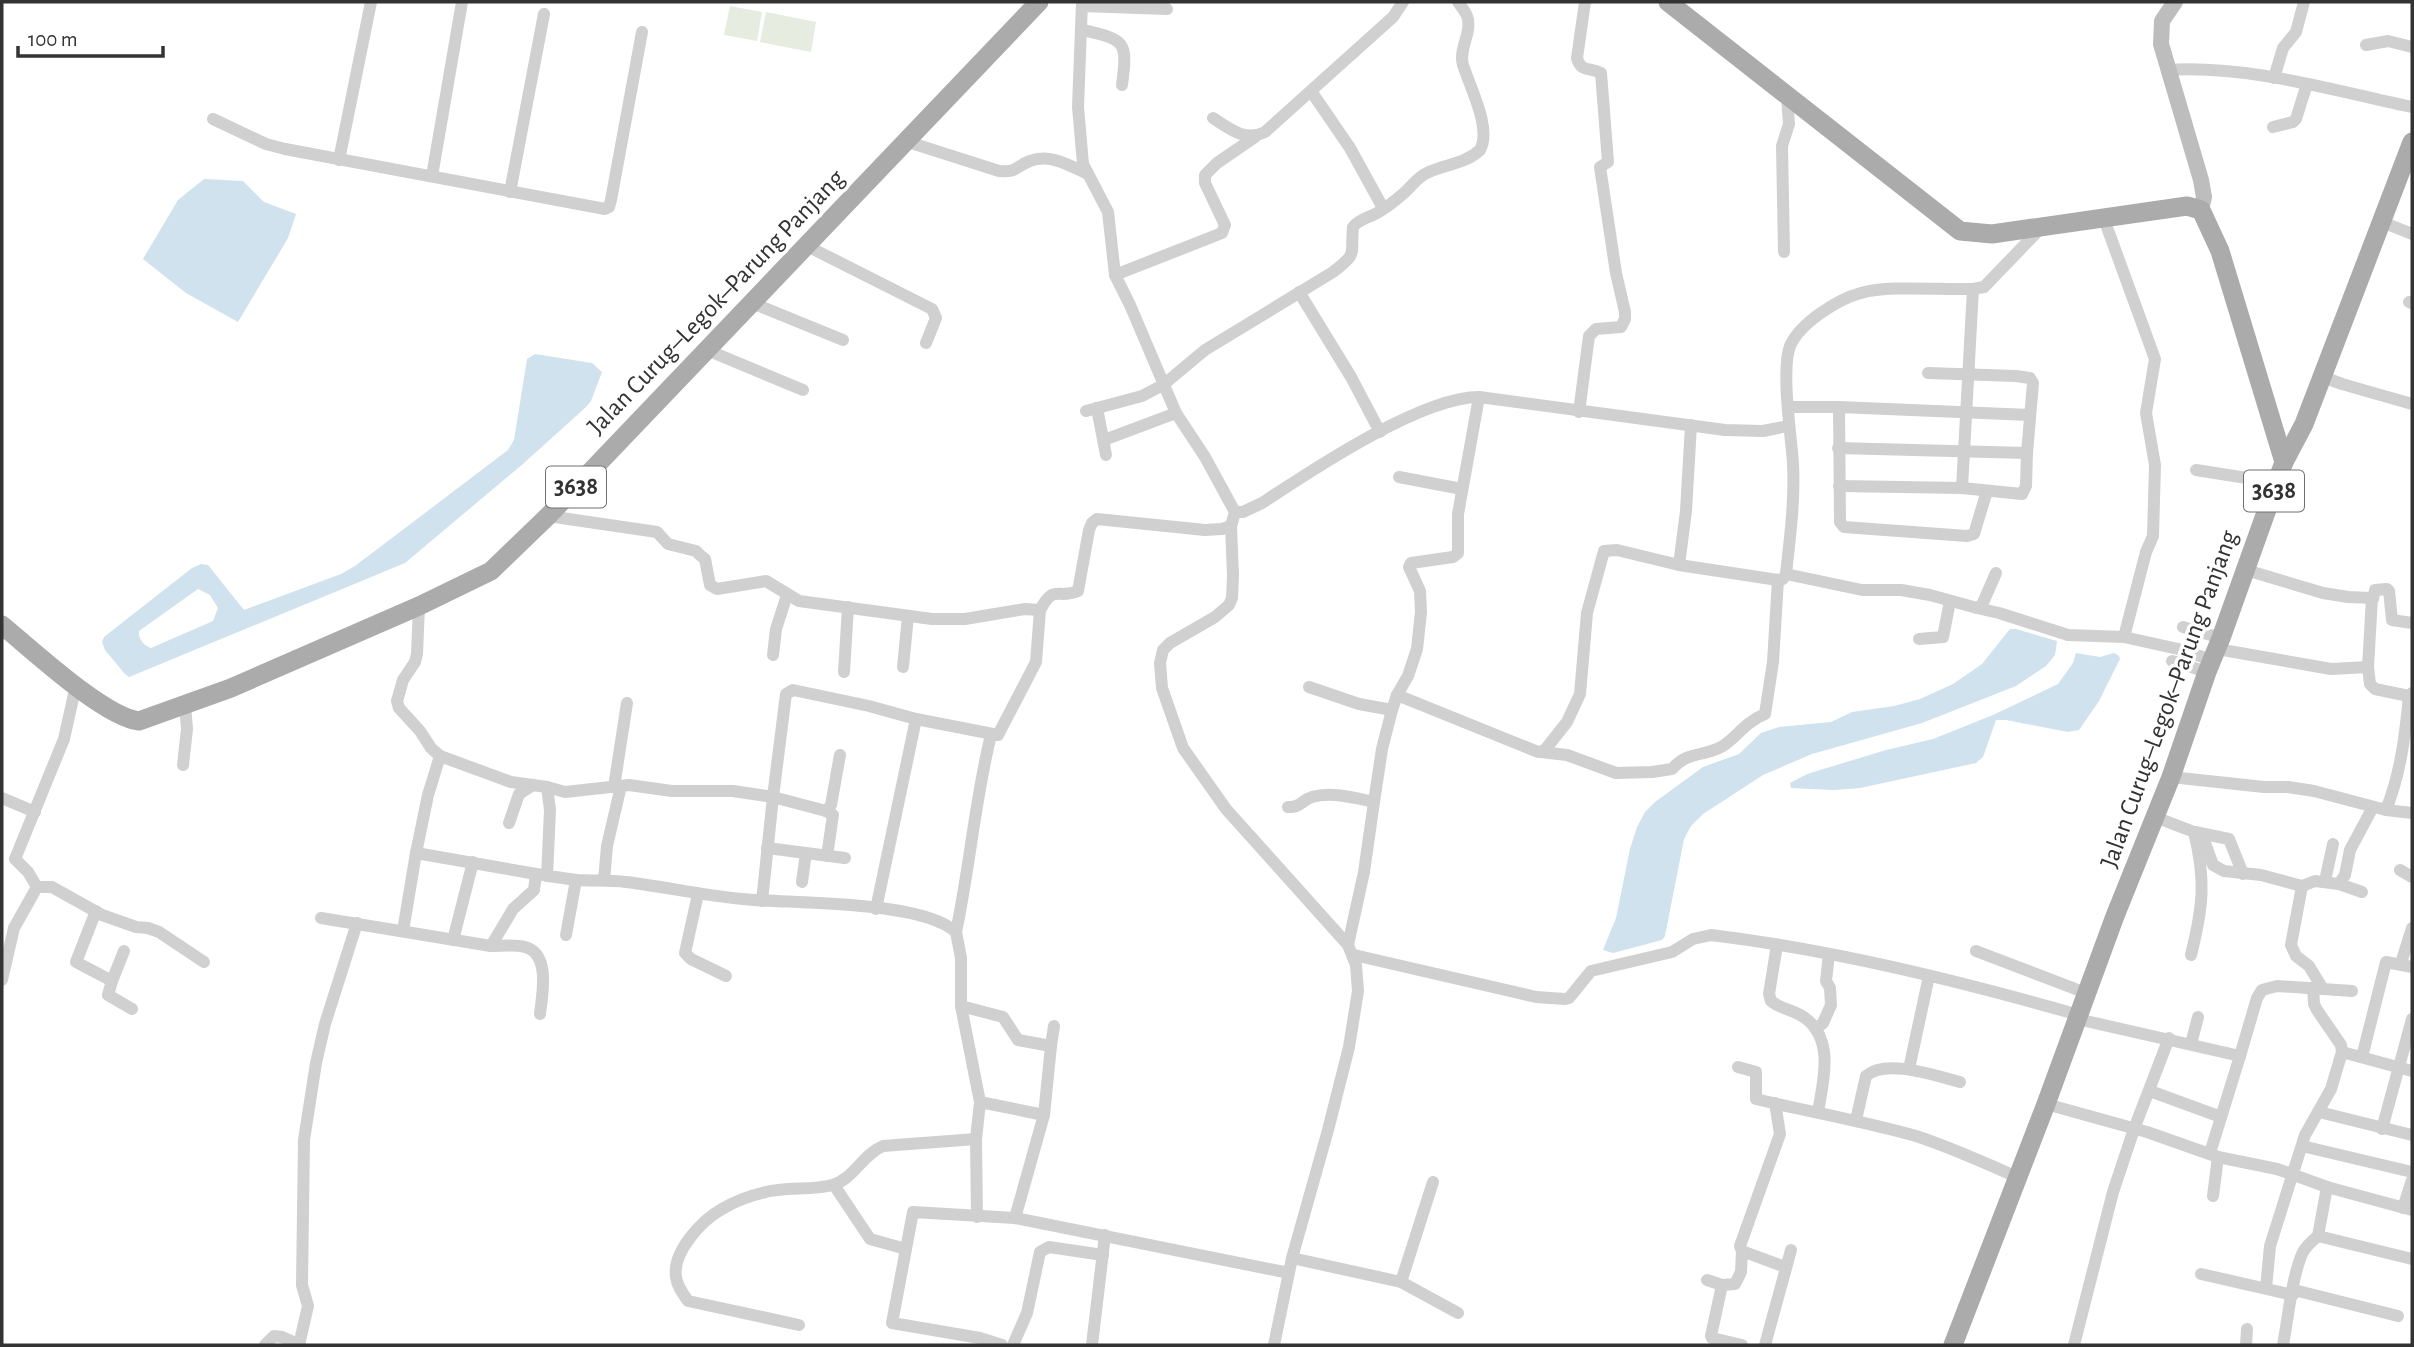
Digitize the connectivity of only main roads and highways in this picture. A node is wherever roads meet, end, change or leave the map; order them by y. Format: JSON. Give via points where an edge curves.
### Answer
{"nodes":[{"id":1,"x":1039,"y":2,"type":"edge"},
{"id":2,"x":1668,"y":2,"type":"edge"},
{"id":3,"x":2412,"y":142,"type":"edge"},
{"id":4,"x":2284,"y":462,"type":"junction"},
{"id":5,"x":2,"y":625,"type":"edge"},
{"id":6,"x":1953,"y":1345,"type":"edge"}],
"edges":[{"from":1,"to":5,"type":"main road","name":"Jalan Curug–Legok–Parung Panjang","number":"3638","via":[[496,568],[231,688],[149,719],[134,720],[112,711]]},
{"from":2,"to":4,"type":"main road","number":"3638","via":[[1960,231],[1992,234],[2187,206],[2201,209],[2220,251]]},
{"from":3,"to":4,"type":"main road","name":"Jalan Curug–Legok–Parung Panjang","via":[[2323,377]]},
{"from":4,"to":6,"type":"main road","name":"Jalan Curug–Legok–Parung Panjang","number":"3638","via":[[2171,777]]}]}
